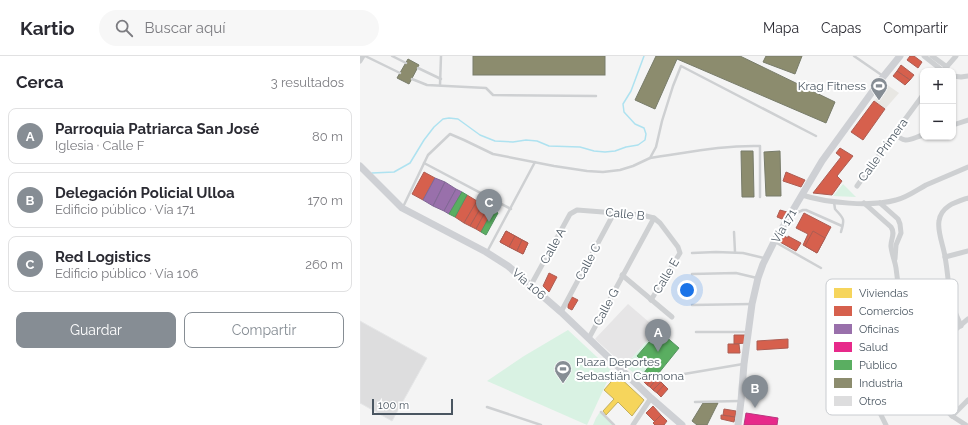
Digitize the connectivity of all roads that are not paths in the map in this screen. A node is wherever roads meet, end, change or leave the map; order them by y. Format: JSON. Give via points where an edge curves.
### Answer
{"nodes":[{"id":1,"x":364,"y":56,"type":"edge"},
{"id":2,"x":393,"y":56,"type":"edge"},
{"id":3,"x":441,"y":56,"type":"edge"},
{"id":4,"x":854,"y":56,"type":"edge"},
{"id":5,"x":900,"y":56,"type":"edge"},
{"id":6,"x":924,"y":56,"type":"edge"},
{"id":7,"x":932,"y":56,"type":"edge"},
{"id":8,"x":956,"y":56,"type":"edge"},
{"id":9,"x":360,"y":61,"type":"edge"},
{"id":10,"x":406,"y":63,"type":"dead end"},
{"id":11,"x":418,"y":68,"type":"dead end"},
{"id":12,"x":943,"y":68,"type":"edge"},
{"id":13,"x":944,"y":68,"type":"edge"},
{"id":14,"x":946,"y":68,"type":"edge"},
{"id":15,"x":400,"y":73,"type":"dead end"},
{"id":16,"x":956,"y":76,"type":"edge"},
{"id":17,"x":968,"y":76,"type":"edge"},
{"id":18,"x":884,"y":77,"type":"junction"},
{"id":19,"x":412,"y":79,"type":"dead end"},
{"id":20,"x":441,"y":79,"type":"junction"},
{"id":21,"x":440,"y":86,"type":"junction"},
{"id":22,"x":596,"y":96,"type":"dead end"},
{"id":23,"x":920,"y":99,"type":"edge"},
{"id":24,"x":968,"y":120,"type":"edge"},
{"id":25,"x":956,"y":124,"type":"edge"},
{"id":26,"x":895,"y":133,"type":"junction"},
{"id":27,"x":816,"y":136,"type":"dead end"},
{"id":28,"x":920,"y":136,"type":"edge"},
{"id":29,"x":650,"y":158,"type":"junction"},
{"id":30,"x":535,"y":162,"type":"junction"},
{"id":31,"x":424,"y":163,"type":"junction"},
{"id":32,"x":360,"y":166,"type":"edge"},
{"id":33,"x":968,"y":167,"type":"edge"},
{"id":34,"x":857,"y":186,"type":"dead end"},
{"id":35,"x":802,"y":195,"type":"junction"},
{"id":36,"x":760,"y":197,"type":"dead end"},
{"id":37,"x":968,"y":198,"type":"edge"},
{"id":38,"x":834,"y":202,"type":"junction"},
{"id":39,"x":864,"y":203,"type":"junction"},
{"id":40,"x":880,"y":203,"type":"junction"},
{"id":41,"x":402,"y":208,"type":"junction"},
{"id":42,"x":510,"y":209,"type":"junction"},
{"id":43,"x":577,"y":210,"type":"joint"},
{"id":44,"x":614,"y":213,"type":"junction"},
{"id":45,"x":789,"y":217,"type":"junction"},
{"id":46,"x":654,"y":218,"type":"junction"},
{"id":47,"x":842,"y":226,"type":"junction"},
{"id":48,"x":734,"y":232,"type":"dead end"},
{"id":49,"x":841,"y":232,"type":"dead end"},
{"id":50,"x":774,"y":242,"type":"junction"},
{"id":51,"x":968,"y":251,"type":"edge"},
{"id":52,"x":486,"y":252,"type":"junction"},
{"id":53,"x":680,"y":252,"type":"joint"},
{"id":54,"x":735,"y":252,"type":"junction"},
{"id":55,"x":692,"y":253,"type":"dead end"},
{"id":56,"x":945,"y":257,"type":"junction"},
{"id":57,"x":766,"y":259,"type":"junction"},
{"id":58,"x":895,"y":266,"type":"junction"},
{"id":59,"x":821,"y":268,"type":"dead end"},
{"id":60,"x":692,"y":274,"type":"dead end"},
{"id":61,"x":622,"y":275,"type":"junction"},
{"id":62,"x":758,"y":278,"type":"junction"},
{"id":63,"x":897,"y":279,"type":"edge"},
{"id":64,"x":948,"y":279,"type":"edge"},
{"id":65,"x":531,"y":285,"type":"junction"},
{"id":66,"x":652,"y":300,"type":"junction"},
{"id":67,"x":752,"y":304,"type":"junction"},
{"id":68,"x":692,"y":305,"type":"dead end"},
{"id":69,"x":561,"y":312,"type":"junction"},
{"id":70,"x":672,"y":317,"type":"dead end"},
{"id":71,"x":958,"y":318,"type":"edge"},
{"id":72,"x":968,"y":320,"type":"edge"},
{"id":73,"x":961,"y":326,"type":"junction"},
{"id":74,"x":958,"y":328,"type":"edge"},
{"id":75,"x":696,"y":332,"type":"dead end"},
{"id":76,"x":748,"y":332,"type":"junction"},
{"id":77,"x":589,"y":338,"type":"junction"},
{"id":78,"x":744,"y":364,"type":"junction"},
{"id":79,"x":684,"y":374,"type":"dead end"},
{"id":80,"x":652,"y":398,"type":"junction"},
{"id":81,"x":968,"y":400,"type":"edge"},
{"id":82,"x":741,"y":401,"type":"junction"},
{"id":83,"x":696,"y":402,"type":"dead end"},
{"id":84,"x":487,"y":407,"type":"dead end"},
{"id":85,"x":958,"y":410,"type":"edge"},
{"id":86,"x":601,"y":412,"type":"dead end"},
{"id":87,"x":881,"y":416,"type":"dead end"},
{"id":88,"x":952,"y":416,"type":"edge"},
{"id":89,"x":679,"y":424,"type":"edge"},
{"id":90,"x":541,"y":425,"type":"edge"},
{"id":91,"x":614,"y":425,"type":"edge"},
{"id":92,"x":633,"y":425,"type":"edge"},
{"id":93,"x":738,"y":425,"type":"edge"},
{"id":94,"x":886,"y":425,"type":"edge"},
{"id":95,"x":966,"y":425,"type":"edge"}],
"edges":[{"from":1,"to":9,"type":"street"},
{"from":1,"to":15,"type":"lane"},
{"from":2,"to":10,"type":"lane"},
{"from":3,"to":20,"type":"lane"},
{"from":4,"to":18,"type":"lane"},
{"from":5,"to":18,"type":"main road","name":"Vía 171"},
{"from":6,"to":12,"type":"street"},
{"from":7,"to":13,"type":"street"},
{"from":8,"to":14,"type":"street"},
{"from":11,"to":20,"type":"lane"},
{"from":16,"to":17,"type":"street"},
{"from":18,"to":35,"type":"main road","name":"Vía 171","via":[[822,161]]},
{"from":19,"to":21,"type":"lane","via":[[426,85]]},
{"from":20,"to":21,"type":"lane"},
{"from":21,"to":22,"type":"lane","via":[[486,88],[493,95]]},
{"from":23,"to":26,"type":"street","name":"Calle Primera"},
{"from":24,"to":25,"type":"street"},
{"from":26,"to":28,"type":"street","via":[[900,139],[906,140]]},
{"from":26,"to":34,"type":"street","name":"Calle Primera"},
{"from":27,"to":29,"type":"lane","via":[[681,66],[656,147]]},
{"from":29,"to":30,"type":"lane","via":[[620,170],[603,172]]},
{"from":29,"to":36,"type":"lane","via":[[737,146],[760,146]]},
{"from":30,"to":31,"type":"lane","via":[[493,154],[450,134]]},
{"from":30,"to":42,"type":"lane"},
{"from":31,"to":41,"type":"lane"},
{"from":31,"to":42,"type":"lane"},
{"from":32,"to":41,"type":"main road","name":"Vía 106"},
{"from":33,"to":40,"type":"street","via":[[898,200]]},
{"from":35,"to":38,"type":"street"},
{"from":35,"to":45,"type":"main road","name":"Vía 171"},
{"from":37,"to":56,"type":"street","via":[[947,207],[938,221]]},
{"from":38,"to":39,"type":"street"},
{"from":38,"to":47,"type":"lane","via":[[835,210],[842,217]]},
{"from":39,"to":40,"type":"street"},
{"from":39,"to":58,"type":"street","via":[[894,230],[890,243]]},
{"from":40,"to":58,"type":"street","via":[[900,224],[901,233],[896,245]]},
{"from":41,"to":52,"type":"main road","name":"Vía 106"},
{"from":42,"to":52,"type":"lane"},
{"from":43,"to":44,"type":"street","name":"Calle B"},
{"from":43,"to":65,"type":"street","name":"Calle A","via":[[570,214]]},
{"from":44,"to":46,"type":"street","name":"Calle B"},
{"from":44,"to":69,"type":"street","name":"Calle C"},
{"from":45,"to":47,"type":"lane","via":[[806,210]]},
{"from":45,"to":50,"type":"main road","name":"Vía 171"},
{"from":46,"to":53,"type":"street","name":"Calle B"},
{"from":46,"to":61,"type":"street","name":"Calle G"},
{"from":47,"to":49,"type":"lane"},
{"from":48,"to":54,"type":"lane"},
{"from":50,"to":57,"type":"main road","name":"Vía 171"},
{"from":50,"to":59,"type":"lane"},
{"from":51,"to":56,"type":"street"},
{"from":52,"to":65,"type":"main road","name":"Vía 106"},
{"from":53,"to":66,"type":"street","name":"Calle E"},
{"from":54,"to":55,"type":"lane"},
{"from":54,"to":57,"type":"lane"},
{"from":56,"to":64,"type":"street"},
{"from":57,"to":62,"type":"main road","name":"Vía 171"},
{"from":58,"to":63,"type":"street"},
{"from":60,"to":62,"type":"lane","via":[[736,273]]},
{"from":61,"to":66,"type":"street"},
{"from":61,"to":77,"type":"street","name":"Calle G"},
{"from":62,"to":67,"type":"main road","name":"Vía 171"},
{"from":65,"to":69,"type":"main road","name":"Vía 106"},
{"from":66,"to":70,"type":"street"},
{"from":67,"to":68,"type":"lane"},
{"from":67,"to":76,"type":"main road","name":"Vía 171"},
{"from":69,"to":77,"type":"main road","name":"Vía 106"},
{"from":71,"to":73,"type":"street"},
{"from":72,"to":73,"type":"street"},
{"from":73,"to":74,"type":"street"},
{"from":75,"to":76,"type":"lane"},
{"from":76,"to":78,"type":"main road","name":"Vía 171"},
{"from":77,"to":80,"type":"main road","name":"Vía 106"},
{"from":78,"to":79,"type":"lane"},
{"from":78,"to":82,"type":"main road","name":"Vía 171"},
{"from":80,"to":89,"type":"main road","name":"Vía 106"},
{"from":80,"to":92,"type":"street"},
{"from":81,"to":85,"type":"street"},
{"from":82,"to":83,"type":"lane"},
{"from":82,"to":93,"type":"main road","name":"Vía 171"},
{"from":84,"to":90,"type":"lane"},
{"from":86,"to":91,"type":"lane"},
{"from":87,"to":94,"type":"street"},
{"from":88,"to":95,"type":"street"}]}
